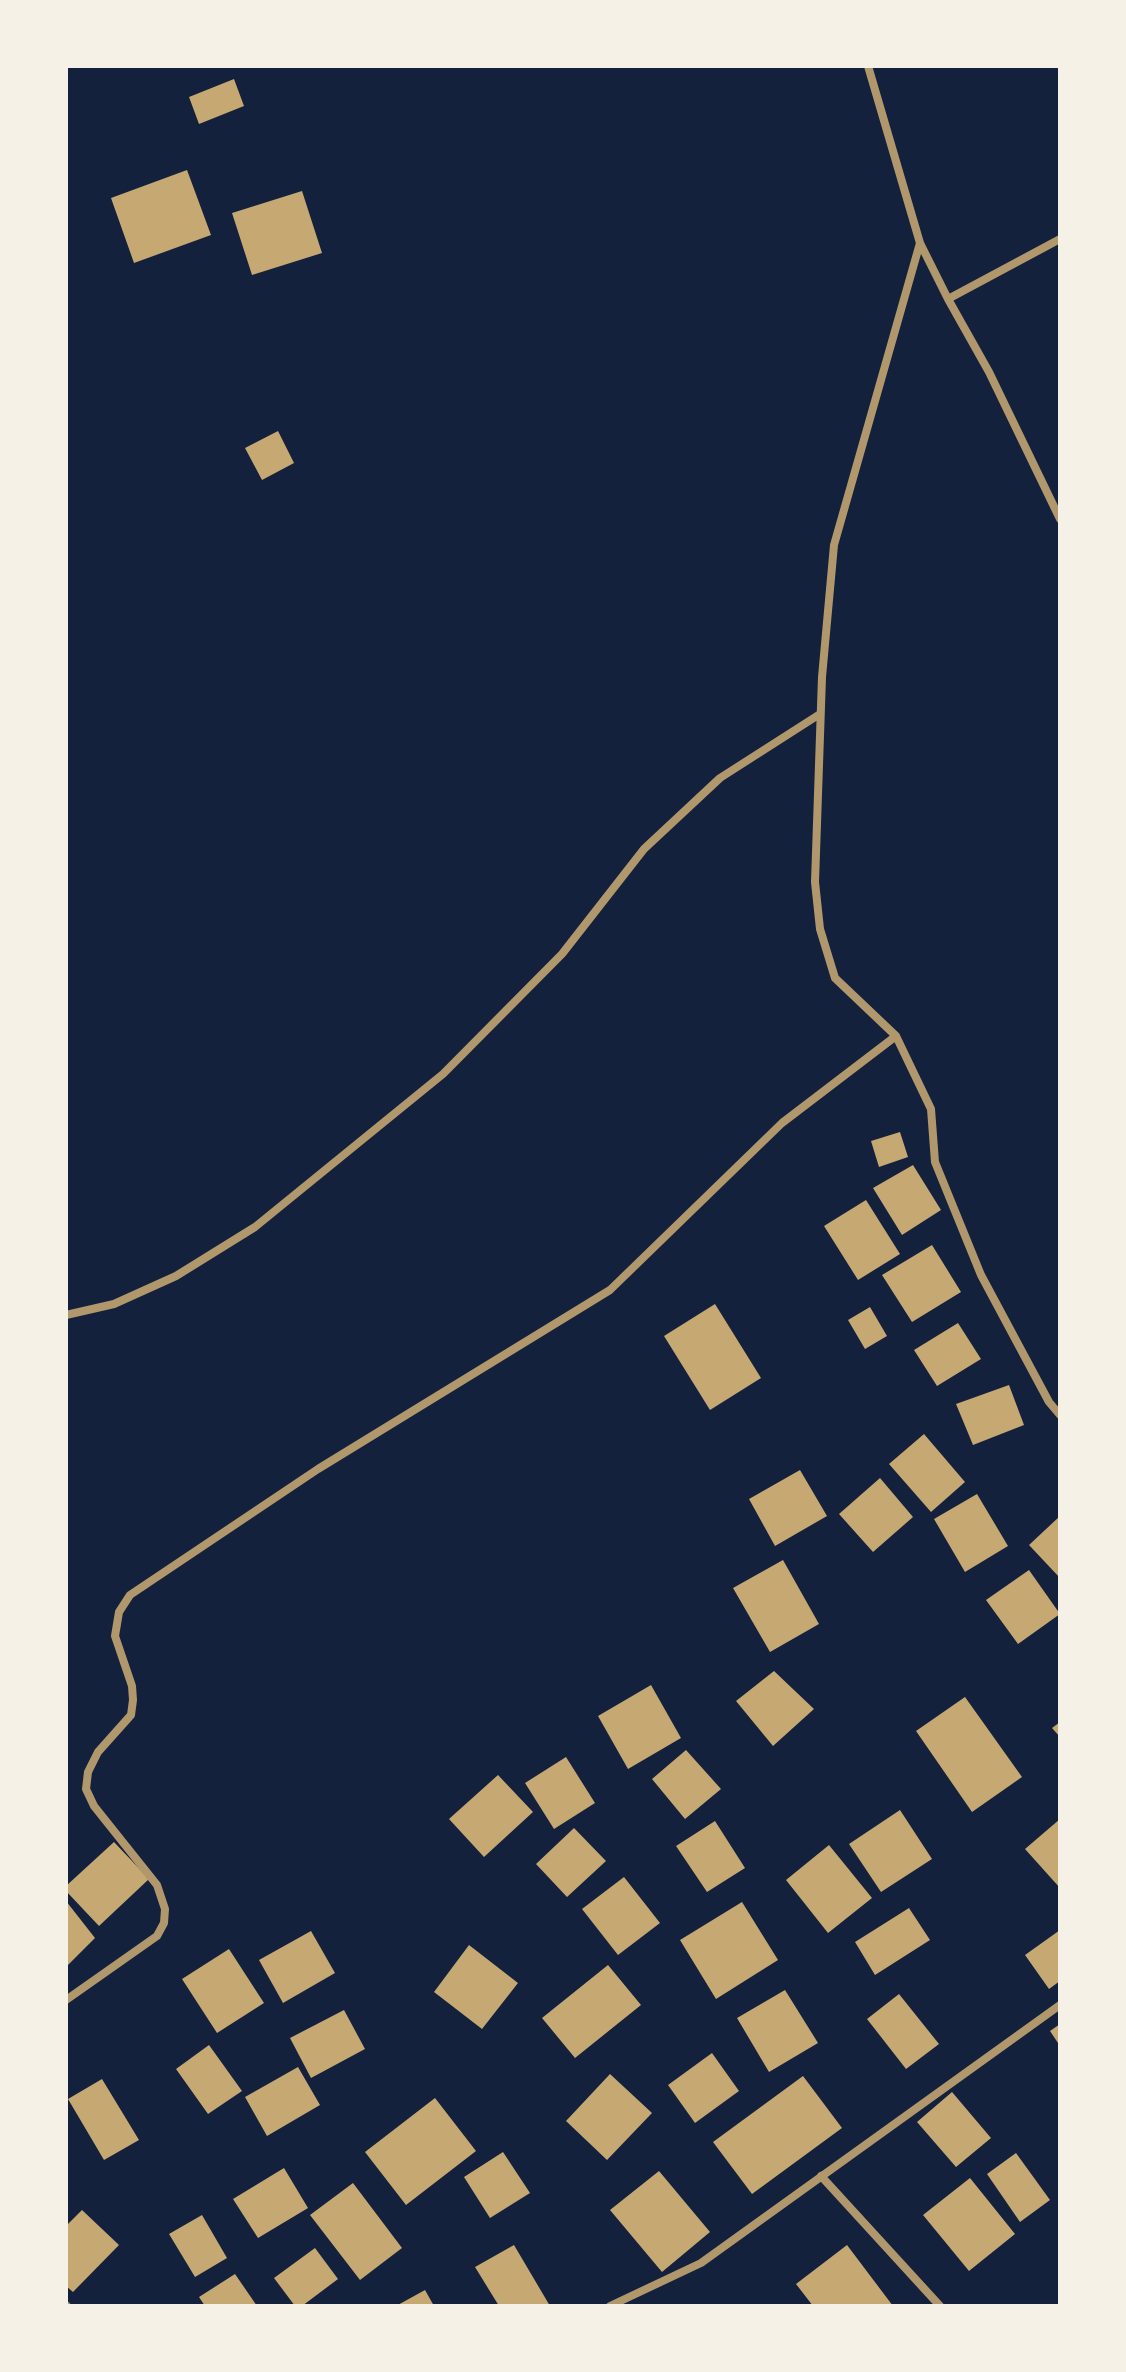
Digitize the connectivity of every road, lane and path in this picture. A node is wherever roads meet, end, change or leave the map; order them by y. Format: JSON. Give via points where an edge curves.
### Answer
{"nodes":[{"id":1,"x":868,"y":66,"type":"edge"},
{"id":2,"x":1060,"y":239,"type":"edge"},
{"id":3,"x":920,"y":243,"type":"junction"},
{"id":4,"x":948,"y":299,"type":"junction"},
{"id":5,"x":1060,"y":519,"type":"edge"},
{"id":6,"x":820,"y":714,"type":"junction"},
{"id":7,"x":896,"y":1036,"type":"junction"},
{"id":8,"x":66,"y":1315,"type":"edge"},
{"id":9,"x":1060,"y":1415,"type":"edge"},
{"id":10,"x":66,"y":2000,"type":"edge"},
{"id":11,"x":1060,"y":2005,"type":"edge"},
{"id":12,"x":821,"y":2176,"type":"junction"},
{"id":13,"x":610,"y":2306,"type":"edge"},
{"id":14,"x":940,"y":2306,"type":"edge"}],
"edges":[{"from":1,"to":3,"type":"street"},
{"from":2,"to":4,"type":"street"},
{"from":3,"to":4,"type":"street"},
{"from":3,"to":6,"type":"street","via":[[834,545]]},
{"from":4,"to":5,"type":"street"},
{"from":6,"to":7,"type":"street","via":[[815,882],[820,929],[835,978]]},
{"from":6,"to":8,"type":"street","via":[[720,778],[644,849],[562,954],[443,1074],[255,1227],[176,1276],[114,1304]]},
{"from":7,"to":9,"type":"street","via":[[931,1109],[935,1162],[981,1275]]},
{"from":7,"to":10,"type":"street","via":[[782,1123],[610,1290],[318,1469],[130,1595],[119,1612],[115,1636],[132,1686],[131,1715],[98,1752],[86,1789],[157,1885],[164,1923],[157,1936]]},
{"from":11,"to":12,"type":"street"},
{"from":12,"to":13,"type":"street","via":[[701,2263]]},
{"from":12,"to":14,"type":"street"}]}
